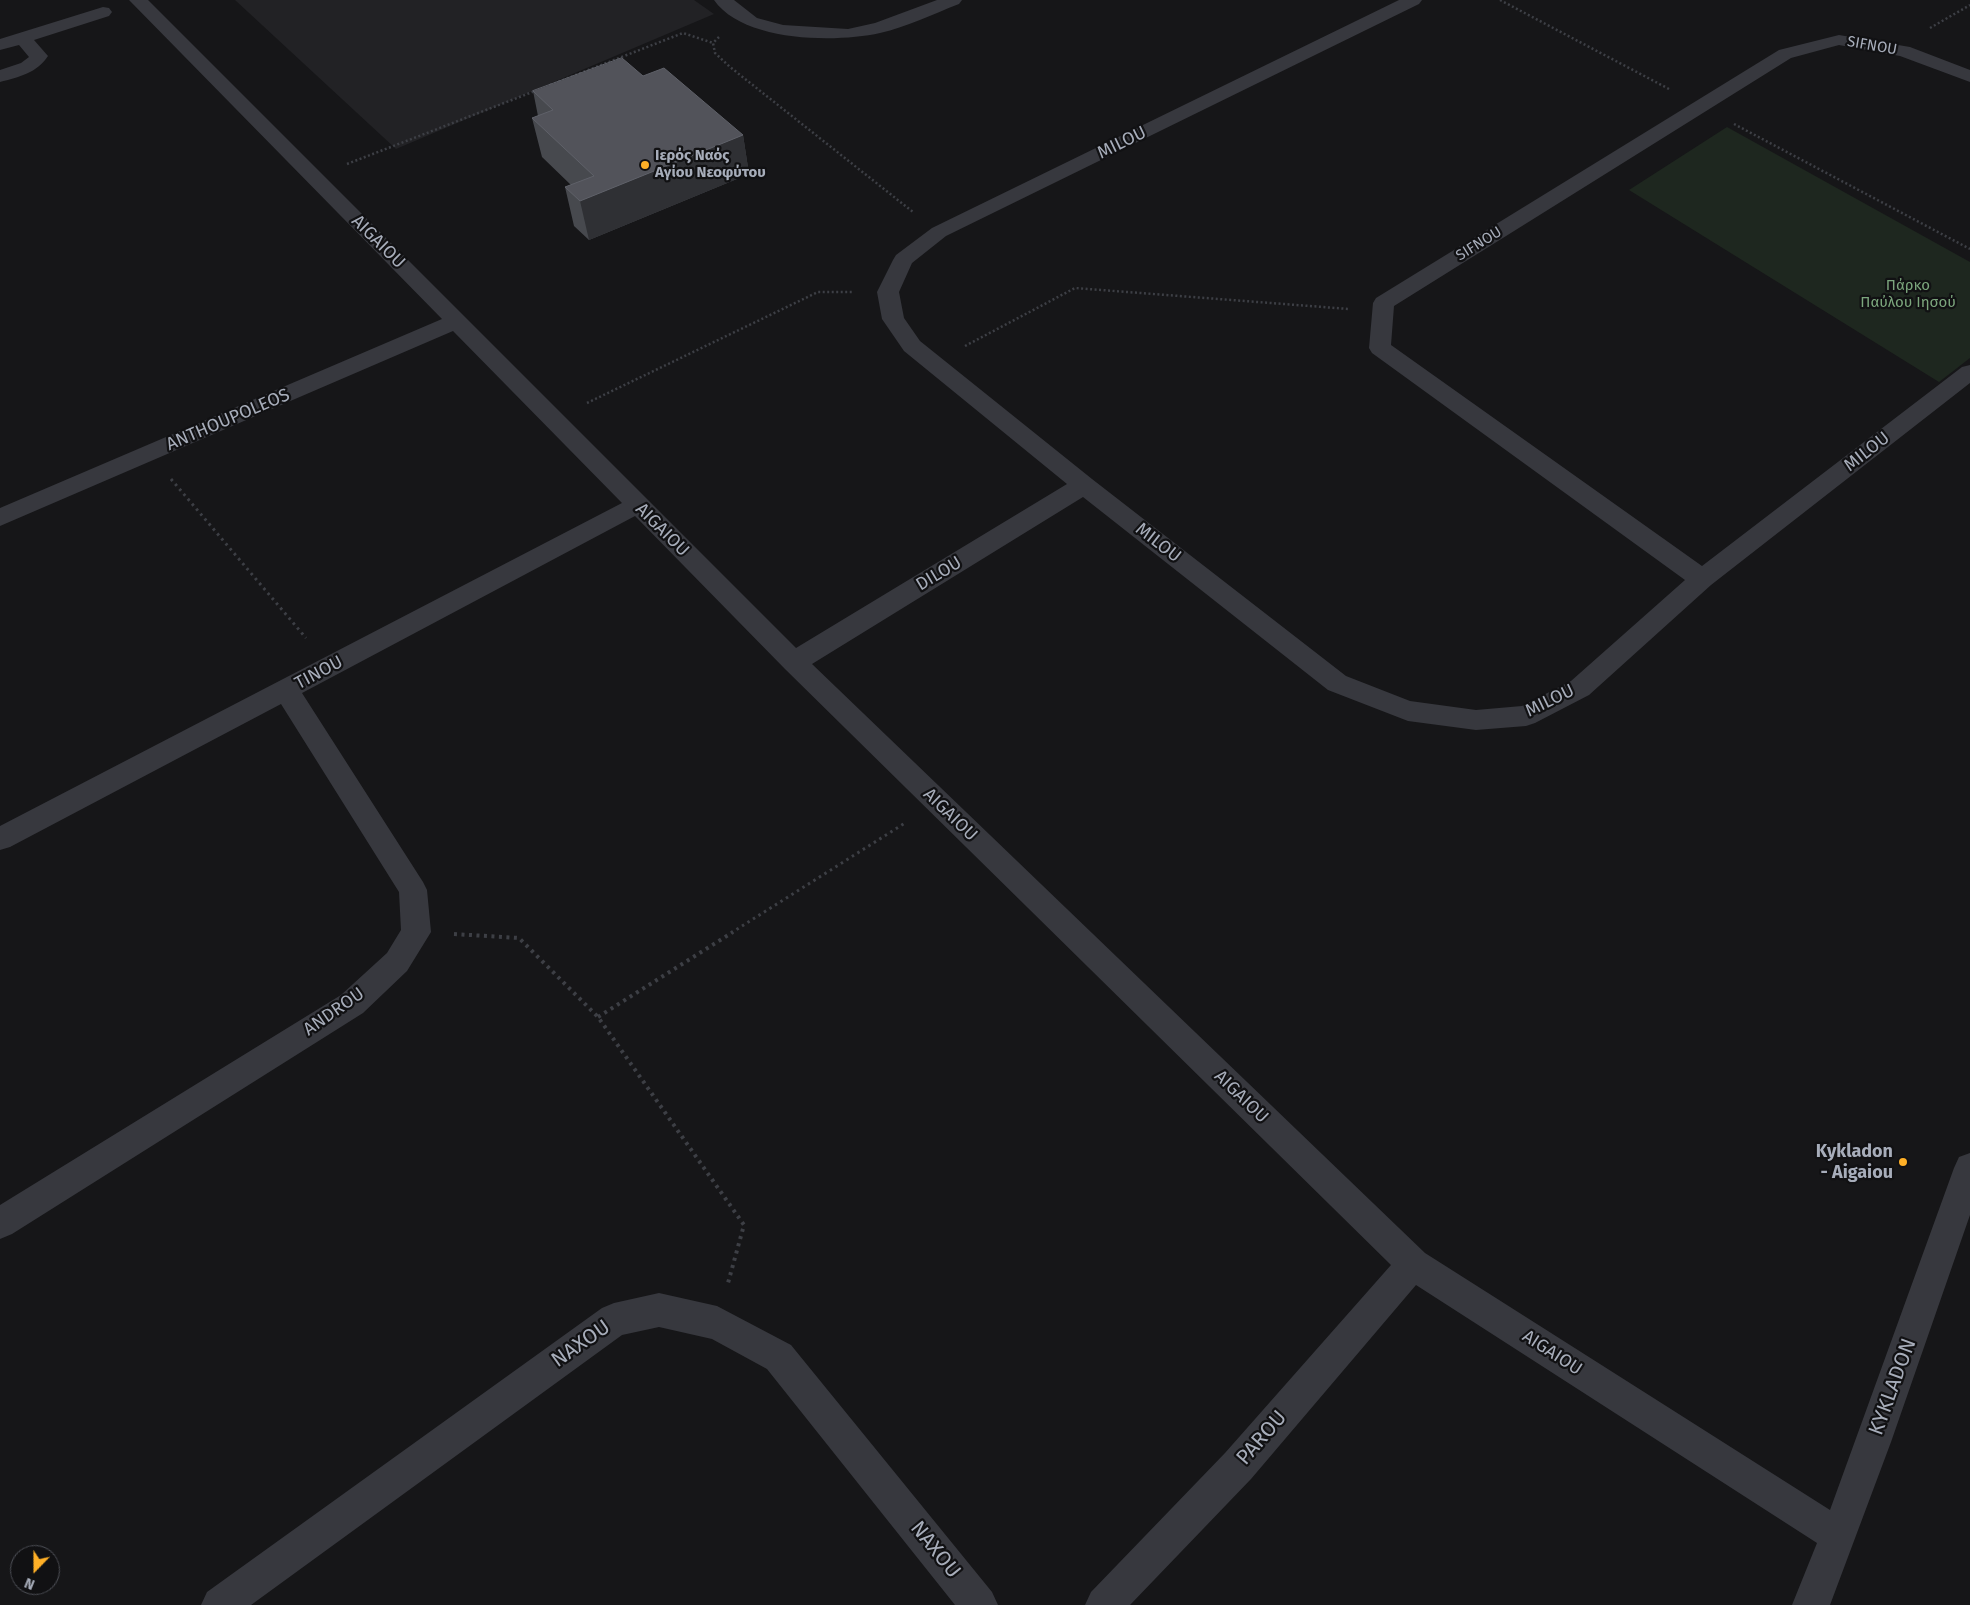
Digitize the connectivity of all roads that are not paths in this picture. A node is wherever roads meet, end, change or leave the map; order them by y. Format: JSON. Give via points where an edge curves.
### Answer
{"nodes":[{"id":1,"x":138,"y":0,"type":"edge"},
{"id":2,"x":723,"y":0,"type":"edge"},
{"id":3,"x":953,"y":0,"type":"edge"},
{"id":4,"x":1413,"y":0,"type":"edge"},
{"id":5,"x":103,"y":12,"type":"dead end"},
{"id":6,"x":22,"y":38,"type":"junction"},
{"id":7,"x":0,"y":45,"type":"edge"},
{"id":8,"x":0,"y":76,"type":"edge"},
{"id":9,"x":1970,"y":76,"type":"edge"},
{"id":10,"x":457,"y":321,"type":"junction"},
{"id":11,"x":1970,"y":372,"type":"edge"},
{"id":12,"x":1084,"y":485,"type":"junction"},
{"id":13,"x":637,"y":505,"type":"junction"},
{"id":14,"x":0,"y":518,"type":"edge"},
{"id":15,"x":1702,"y":579,"type":"junction"},
{"id":16,"x":794,"y":662,"type":"junction"},
{"id":17,"x":286,"y":690,"type":"junction"},
{"id":18,"x":0,"y":839,"type":"edge"},
{"id":19,"x":1970,"y":1168,"type":"edge"},
{"id":20,"x":0,"y":1223,"type":"edge"},
{"id":21,"x":1412,"y":1264,"type":"junction"},
{"id":22,"x":1839,"y":1536,"type":"junction"},
{"id":23,"x":220,"y":1605,"type":"edge"},
{"id":24,"x":979,"y":1605,"type":"edge"},
{"id":25,"x":1104,"y":1605,"type":"edge"},
{"id":26,"x":1812,"y":1605,"type":"edge"}],
"edges":[{"from":1,"to":10,"type":"street","name":"AIGAIOU"},
{"from":2,"to":3,"type":"street","via":[[751,22],[783,30],[848,34],[879,28]]},
{"from":4,"to":12,"type":"street","name":"MILOU","via":[[938,232],[903,260],[888,292],[893,319],[912,346]]},
{"from":5,"to":6,"type":"street"},
{"from":6,"to":7,"type":"street"},
{"from":6,"to":8,"type":"street","via":[[39,56],[37,61]]},
{"from":9,"to":15,"type":"street","name":"SIFNOU","via":[[1904,51],[1839,40],[1785,54],[1384,303],[1380,348]]},
{"from":10,"to":13,"type":"street","name":"AIGAIOU"},
{"from":10,"to":14,"type":"street","name":"ANTHOUPOLEOS"},
{"from":11,"to":15,"type":"street","name":"MILOU"},
{"from":12,"to":15,"type":"street","name":"MILOU","via":[[1337,683],[1408,711],[1476,720],[1526,716],[1580,688]]},
{"from":12,"to":16,"type":"street","name":"DILOU"},
{"from":13,"to":16,"type":"street","name":"AIGAIOU"},
{"from":13,"to":17,"type":"street","name":"TINOU"},
{"from":16,"to":21,"type":"street","name":"AIGAIOU"},
{"from":17,"to":18,"type":"street","name":"TINOU"},
{"from":17,"to":20,"type":"street","name":"ANDROU","via":[[413,890],[416,932],[397,962],[352,1004]]},
{"from":19,"to":22,"type":"street","name":"KYKLADON"},
{"from":21,"to":22,"type":"street","name":"AIGAIOU"},
{"from":21,"to":25,"type":"street","name":"PAROU","via":[[1238,1466]]},
{"from":22,"to":26,"type":"street","name":"KYKLADON"},
{"from":23,"to":24,"type":"street","name":"NAXOU","via":[[614,1320],[658,1310],[717,1323],[779,1357]]}]}
